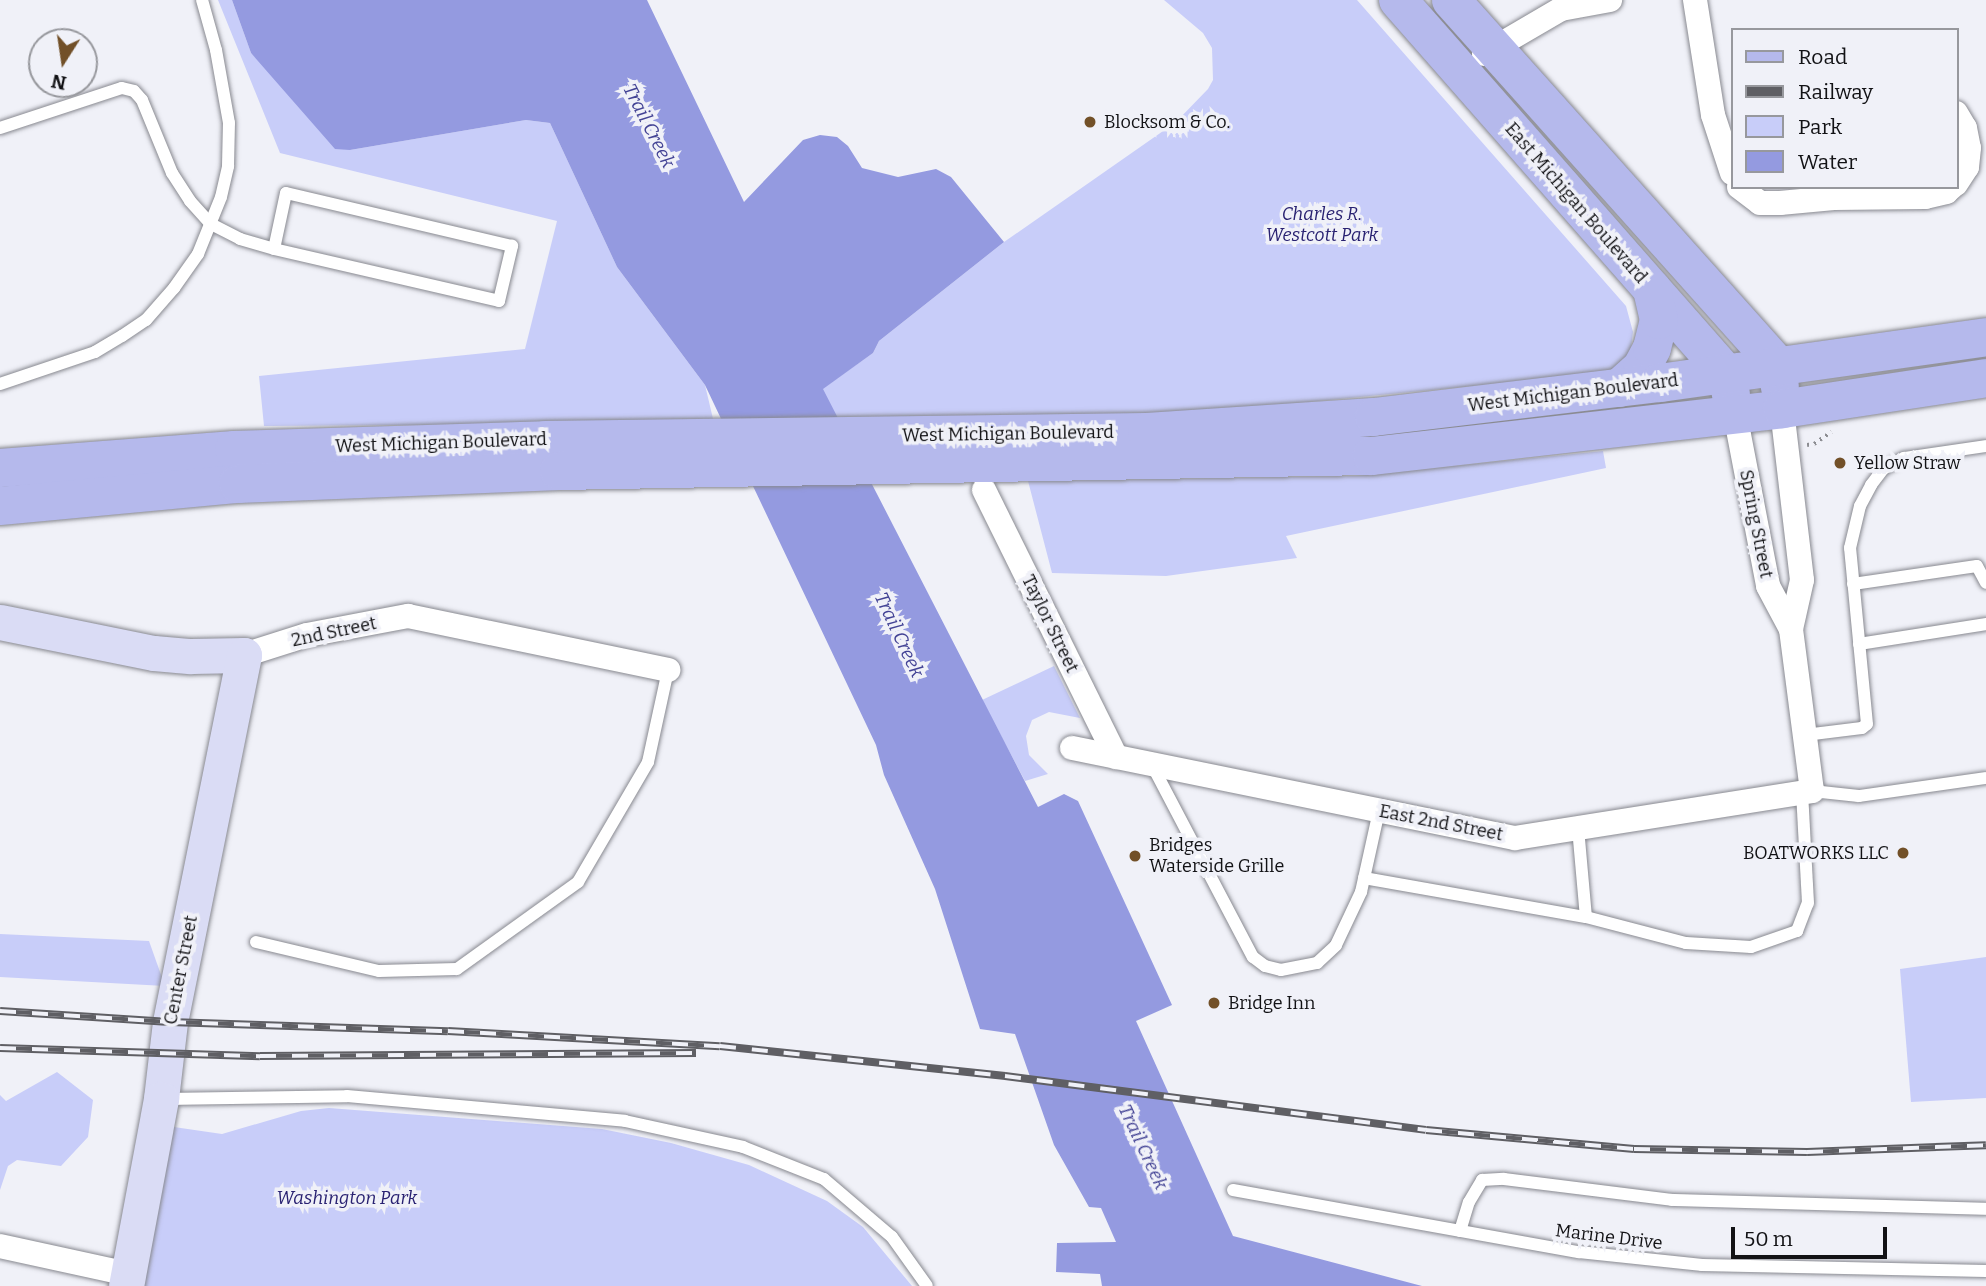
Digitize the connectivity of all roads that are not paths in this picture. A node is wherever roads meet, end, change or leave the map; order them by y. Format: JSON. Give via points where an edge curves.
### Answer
{"nodes":[{"id":1,"x":202,"y":0,"type":"edge"},
{"id":2,"x":1398,"y":0,"type":"edge"},
{"id":3,"x":1451,"y":0,"type":"edge"},
{"id":4,"x":1610,"y":0,"type":"edge"},
{"id":5,"x":1695,"y":0,"type":"edge"},
{"id":6,"x":1492,"y":47,"type":"junction"},
{"id":7,"x":1461,"y":73,"type":"junction"},
{"id":8,"x":1958,"y":116,"type":"edge"},
{"id":9,"x":1723,"y":121,"type":"edge"},
{"id":10,"x":0,"y":128,"type":"edge"},
{"id":11,"x":1730,"y":161,"type":"edge"},
{"id":12,"x":1958,"y":181,"type":"edge"},
{"id":13,"x":1742,"y":189,"type":"edge"},
{"id":14,"x":1950,"y":189,"type":"edge"},
{"id":15,"x":212,"y":225,"type":"junction"},
{"id":16,"x":274,"y":249,"type":"junction"},
{"id":17,"x":1652,"y":289,"type":"junction"},
{"id":18,"x":1986,"y":337,"type":"edge"},
{"id":19,"x":1778,"y":366,"type":"junction"},
{"id":20,"x":1727,"y":374,"type":"junction"},
{"id":21,"x":1986,"y":378,"type":"edge"},
{"id":22,"x":0,"y":384,"type":"edge"},
{"id":23,"x":1619,"y":388,"type":"junction"},
{"id":24,"x":1782,"y":409,"type":"junction"},
{"id":25,"x":1735,"y":414,"type":"junction"},
{"id":26,"x":1154,"y":446,"type":"junction"},
{"id":27,"x":1986,"y":446,"type":"edge"},
{"id":28,"x":552,"y":455,"type":"junction"},
{"id":29,"x":0,"y":468,"type":"edge"},
{"id":30,"x":984,"y":490,"type":"dead end"},
{"id":31,"x":0,"y":506,"type":"edge"},
{"id":32,"x":1986,"y":583,"type":"edge"},
{"id":33,"x":1853,"y":584,"type":"junction"},
{"id":34,"x":0,"y":622,"type":"edge"},
{"id":35,"x":1986,"y":624,"type":"edge"},
{"id":36,"x":1791,"y":629,"type":"junction"},
{"id":37,"x":1859,"y":645,"type":"junction"},
{"id":38,"x":244,"y":656,"type":"junction"},
{"id":39,"x":668,"y":670,"type":"joint"},
{"id":40,"x":1805,"y":735,"type":"junction"},
{"id":41,"x":1072,"y":748,"type":"dead end"},
{"id":42,"x":1116,"y":757,"type":"junction"},
{"id":43,"x":1152,"y":764,"type":"junction"},
{"id":44,"x":1986,"y":778,"type":"edge"},
{"id":45,"x":1807,"y":792,"type":"junction"},
{"id":46,"x":1379,"y":810,"type":"junction"},
{"id":47,"x":1578,"y":828,"type":"junction"},
{"id":48,"x":1364,"y":878,"type":"junction"},
{"id":49,"x":1586,"y":917,"type":"junction"},
{"id":50,"x":256,"y":942,"type":"dead end"},
{"id":51,"x":161,"y":1099,"type":"junction"},
{"id":52,"x":1233,"y":1190,"type":"dead end"},
{"id":53,"x":1986,"y":1209,"type":"edge"},
{"id":54,"x":1460,"y":1231,"type":"junction"},
{"id":55,"x":0,"y":1246,"type":"edge"},
{"id":56,"x":1986,"y":1271,"type":"edge"},
{"id":57,"x":127,"y":1280,"type":"edge"},
{"id":58,"x":927,"y":1286,"type":"edge"}],
"edges":[{"from":1,"to":15,"type":"lane","via":[[229,123],[228,166]]},
{"from":2,"to":7,"type":"main road","name":"East Michigan Boulevard"},
{"from":3,"to":6,"type":"main road"},
{"from":4,"to":6,"type":"street","via":[[1561,9]]},
{"from":5,"to":9,"type":"street"},
{"from":6,"to":7,"type":"street"},
{"from":6,"to":19,"type":"main road"},
{"from":7,"to":17,"type":"main road","name":"East Michigan Boulevard"},
{"from":8,"to":12,"type":"street","via":[[1969,148],[1968,167]]},
{"from":9,"to":11,"type":"street"},
{"from":10,"to":15,"type":"lane","via":[[122,88],[134,91],[172,173]]},
{"from":13,"to":14,"type":"street","via":[[1760,203],[1780,204],[1925,197]]},
{"from":15,"to":16,"type":"lane"},
{"from":15,"to":22,"type":"lane","via":[[198,254],[146,320],[95,352]]},
{"from":16,"to":16,"type":"lane","via":[[499,301],[512,246],[286,193]]},
{"from":17,"to":20,"type":"main road","name":"East Michigan Boulevard"},
{"from":17,"to":23,"type":"main road","via":[[1659,320],[1652,348],[1642,367]]},
{"from":18,"to":19,"type":"main road"},
{"from":19,"to":20,"type":"main road","name":"West Michigan Boulevard"},
{"from":19,"to":24,"type":"main road"},
{"from":20,"to":23,"type":"main road","name":"West Michigan Boulevard"},
{"from":20,"to":25,"type":"main road"},
{"from":21,"to":24,"type":"main road"},
{"from":23,"to":26,"type":"main road","name":"West Michigan Boulevard"},
{"from":24,"to":25,"type":"main road"},
{"from":24,"to":36,"type":"street","name":"Spring Street","via":[[1802,580]]},
{"from":25,"to":26,"type":"main road","name":"West Michigan Boulevard","via":[[1372,456]]},
{"from":25,"to":36,"type":"street","name":"Spring Street","via":[[1768,586]]},
{"from":26,"to":28,"type":"main road","name":"West Michigan Boulevard"},
{"from":27,"to":33,"type":"lane","via":[[1904,458],[1883,469],[1855,524],[1850,548]]},
{"from":28,"to":29,"type":"main road","name":"West Michigan Boulevard","via":[[234,450]]},
{"from":28,"to":31,"type":"main road","name":"West Michigan Boulevard"},
{"from":30,"to":42,"type":"street","name":"Taylor Street"},
{"from":32,"to":33,"type":"lane","via":[[1977,566]]},
{"from":33,"to":37,"type":"lane"},
{"from":34,"to":38,"type":"street","name":"2nd Street","via":[[154,653]]},
{"from":35,"to":37,"type":"lane"},
{"from":36,"to":40,"type":"street","name":"Spring Street"},
{"from":37,"to":40,"type":"lane","via":[[1867,724]]},
{"from":38,"to":39,"type":"street","name":"2nd Street","via":[[307,635],[408,616]]},
{"from":38,"to":51,"type":"street","name":"Center Street","via":[[170,1022]]},
{"from":39,"to":50,"type":"lane","via":[[648,762],[578,882],[457,969],[379,971]]},
{"from":40,"to":45,"type":"street","name":"Spring Street"},
{"from":41,"to":42,"type":"street","name":"East 2nd Street"},
{"from":42,"to":43,"type":"street","name":"East 2nd Street"},
{"from":43,"to":46,"type":"street","name":"East 2nd Street"},
{"from":43,"to":48,"type":"lane","via":[[1253,957],[1265,966],[1281,970],[1317,963],[1349,923]]},
{"from":44,"to":45,"type":"lane","via":[[1859,796]]},
{"from":45,"to":47,"type":"street","name":"East 2nd Street"},
{"from":45,"to":49,"type":"lane","via":[[1808,904],[1797,931],[1751,947],[1712,945],[1686,943]]},
{"from":46,"to":47,"type":"street","name":"East 2nd Street","via":[[1515,838]]},
{"from":46,"to":48,"type":"lane"},
{"from":47,"to":49,"type":"lane"},
{"from":48,"to":49,"type":"lane"},
{"from":51,"to":57,"type":"street","name":"Center Street"},
{"from":51,"to":58,"type":"lane","via":[[347,1096],[625,1121],[743,1147],[824,1180],[892,1237]]},
{"from":52,"to":54,"type":"lane","name":"Marine Drive"},
{"from":53,"to":54,"type":"lane","via":[[1672,1200],[1504,1179],[1482,1180]]},
{"from":54,"to":56,"type":"lane","name":"Marine Drive","via":[[1579,1252],[1702,1265]]},
{"from":55,"to":57,"type":"street"}]}
